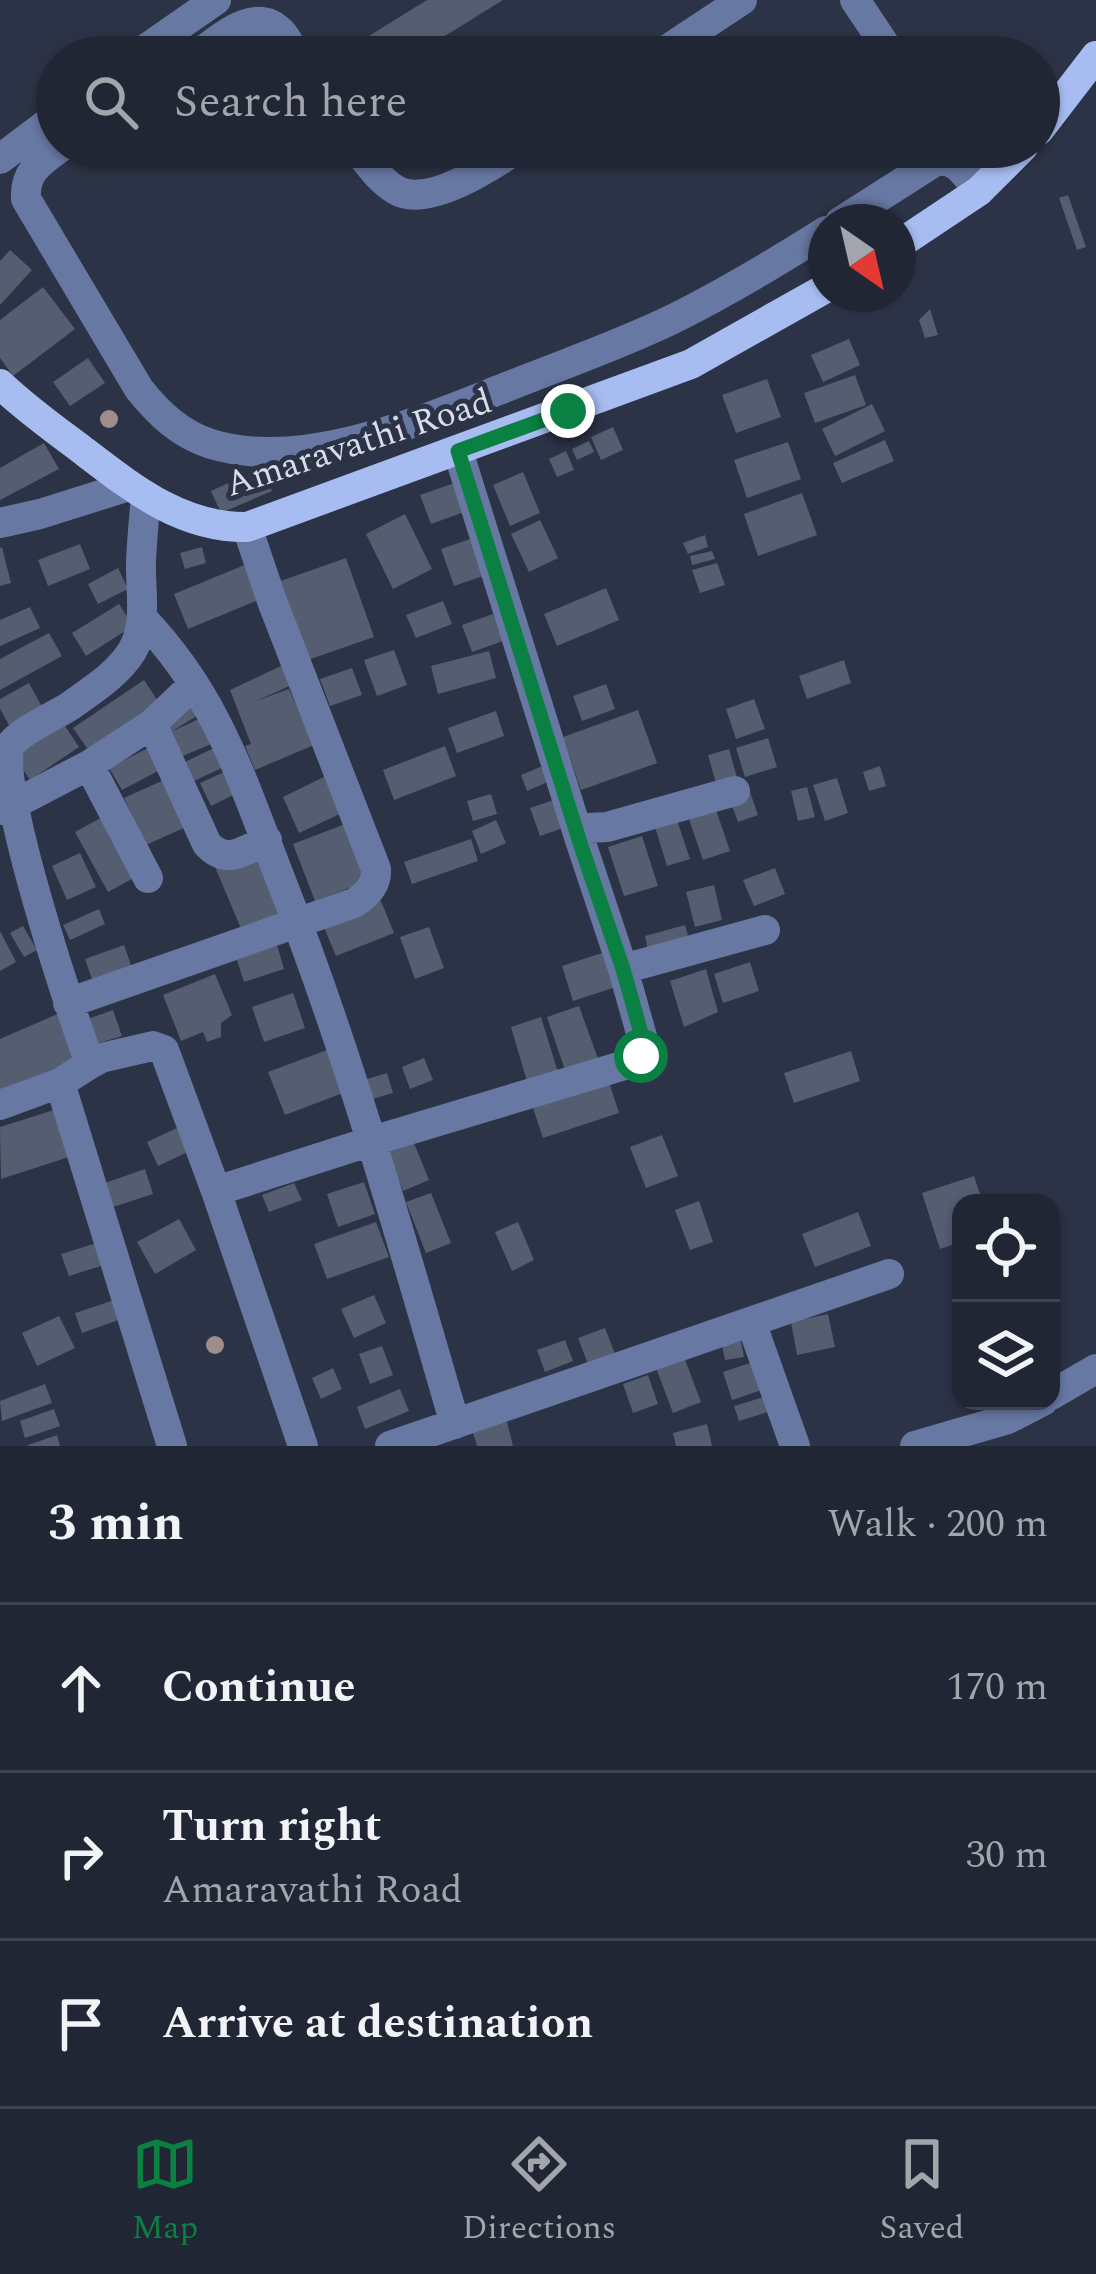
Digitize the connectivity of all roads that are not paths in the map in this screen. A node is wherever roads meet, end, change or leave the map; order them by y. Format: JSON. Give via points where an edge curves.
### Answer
{"nodes":[{"id":1,"x":216,"y":0,"type":"edge"},
{"id":2,"x":742,"y":0,"type":"edge"},
{"id":3,"x":855,"y":0,"type":"edge"},
{"id":4,"x":164,"y":36,"type":"edge"},
{"id":5,"x":226,"y":36,"type":"edge"},
{"id":6,"x":284,"y":36,"type":"edge"},
{"id":7,"x":688,"y":36,"type":"edge"},
{"id":8,"x":879,"y":36,"type":"edge"},
{"id":9,"x":1096,"y":56,"type":"edge"},
{"id":10,"x":1060,"y":103,"type":"edge"},
{"id":11,"x":36,"y":132,"type":"edge"},
{"id":12,"x":0,"y":160,"type":"edge"},
{"id":13,"x":36,"y":166,"type":"edge"},
{"id":14,"x":374,"y":168,"type":"edge"},
{"id":15,"x":481,"y":168,"type":"edge"},
{"id":16,"x":925,"y":168,"type":"edge"},
{"id":17,"x":960,"y":168,"type":"edge"},
{"id":18,"x":1002,"y":168,"type":"edge"},
{"id":19,"x":979,"y":191,"type":"junction"},
{"id":20,"x":868,"y":204,"type":"edge"},
{"id":21,"x":916,"y":233,"type":"edge"},
{"id":22,"x":808,"y":242,"type":"edge"},
{"id":23,"x":808,"y":298,"type":"edge"},
{"id":24,"x":0,"y":384,"type":"edge"},
{"id":25,"x":458,"y":451,"type":"junction"},
{"id":26,"x":138,"y":491,"type":"junction"},
{"id":27,"x":0,"y":523,"type":"edge"},
{"id":28,"x":247,"y":526,"type":"junction"},
{"id":29,"x":142,"y":618,"type":"junction"},
{"id":30,"x":194,"y":684,"type":"junction"},
{"id":31,"x":152,"y":724,"type":"junction"},
{"id":32,"x":3,"y":746,"type":"edge"},
{"id":33,"x":89,"y":765,"type":"junction"},
{"id":34,"x":735,"y":791,"type":"dead end"},
{"id":35,"x":3,"y":810,"type":"junction"},
{"id":36,"x":579,"y":837,"type":"junction"},
{"id":37,"x":267,"y":840,"type":"junction"},
{"id":38,"x":148,"y":878,"type":"dead end"},
{"id":39,"x":298,"y":922,"type":"junction"},
{"id":40,"x":765,"y":930,"type":"dead end"},
{"id":41,"x":623,"y":969,"type":"junction"},
{"id":42,"x":68,"y":1003,"type":"junction"},
{"id":43,"x":89,"y":1064,"type":"junction"},
{"id":44,"x":60,"y":1083,"type":"junction"},
{"id":45,"x":0,"y":1105,"type":"edge"},
{"id":46,"x":372,"y":1141,"type":"junction"},
{"id":47,"x":216,"y":1191,"type":"junction"},
{"id":48,"x":889,"y":1274,"type":"dead end"},
{"id":49,"x":751,"y":1322,"type":"junction"},
{"id":50,"x":1096,"y":1369,"type":"edge"},
{"id":51,"x":1060,"y":1390,"type":"edge"},
{"id":52,"x":1025,"y":1410,"type":"edge"},
{"id":53,"x":454,"y":1424,"type":"junction"},
{"id":54,"x":172,"y":1446,"type":"edge"},
{"id":55,"x":303,"y":1446,"type":"edge"},
{"id":56,"x":390,"y":1446,"type":"edge"},
{"id":57,"x":795,"y":1446,"type":"edge"},
{"id":58,"x":915,"y":1446,"type":"edge"}],
"edges":[{"from":1,"to":4,"type":"street"},
{"from":2,"to":7,"type":"street"},
{"from":3,"to":8,"type":"street"},
{"from":5,"to":6,"type":"street","via":[[249,21]]},
{"from":9,"to":10,"type":"main road"},
{"from":11,"to":12,"type":"street"},
{"from":13,"to":22,"type":"street","via":[[26,199],[139,389],[184,433],[251,450],[314,448],[425,419],[673,319]]},
{"from":14,"to":15,"type":"street","via":[[413,195]]},
{"from":16,"to":20,"type":"street"},
{"from":17,"to":19,"type":"street"},
{"from":18,"to":19,"type":"main road"},
{"from":19,"to":21,"type":"main road"},
{"from":23,"to":25,"type":"main road","name":"Amaravathi Road","via":[[692,364]]},
{"from":24,"to":26,"type":"main road","name":"Amaravathi Road"},
{"from":25,"to":28,"type":"main road","name":"Amaravathi Road"},
{"from":25,"to":36,"type":"street"},
{"from":26,"to":27,"type":"street"},
{"from":26,"to":28,"type":"main road","name":"Amaravathi Road","via":[[206,524]]},
{"from":26,"to":29,"type":"street"},
{"from":28,"to":39,"type":"street","via":[[376,869],[363,898]]},
{"from":29,"to":30,"type":"street"},
{"from":29,"to":32,"type":"street","via":[[118,669]]},
{"from":30,"to":31,"type":"street"},
{"from":30,"to":37,"type":"street"},
{"from":31,"to":33,"type":"street"},
{"from":31,"to":37,"type":"street","via":[[213,851],[232,855]]},
{"from":32,"to":35,"type":"street"},
{"from":33,"to":35,"type":"street"},
{"from":33,"to":38,"type":"street"},
{"from":34,"to":36,"type":"street"},
{"from":35,"to":42,"type":"street"},
{"from":36,"to":41,"type":"street"},
{"from":37,"to":39,"type":"street"},
{"from":39,"to":42,"type":"street"},
{"from":39,"to":46,"type":"street"},
{"from":40,"to":41,"type":"street"},
{"from":41,"to":46,"type":"street","via":[[644,1049],[634,1062]]},
{"from":42,"to":43,"type":"street"},
{"from":43,"to":44,"type":"street"},
{"from":43,"to":47,"type":"street","via":[[164,1050]]},
{"from":44,"to":45,"type":"street"},
{"from":44,"to":54,"type":"street"},
{"from":46,"to":47,"type":"street"},
{"from":46,"to":53,"type":"street"},
{"from":47,"to":55,"type":"street"},
{"from":48,"to":49,"type":"street"},
{"from":49,"to":53,"type":"street"},
{"from":49,"to":57,"type":"street"},
{"from":50,"to":51,"type":"street"},
{"from":52,"to":58,"type":"street"},
{"from":53,"to":56,"type":"street"}]}
